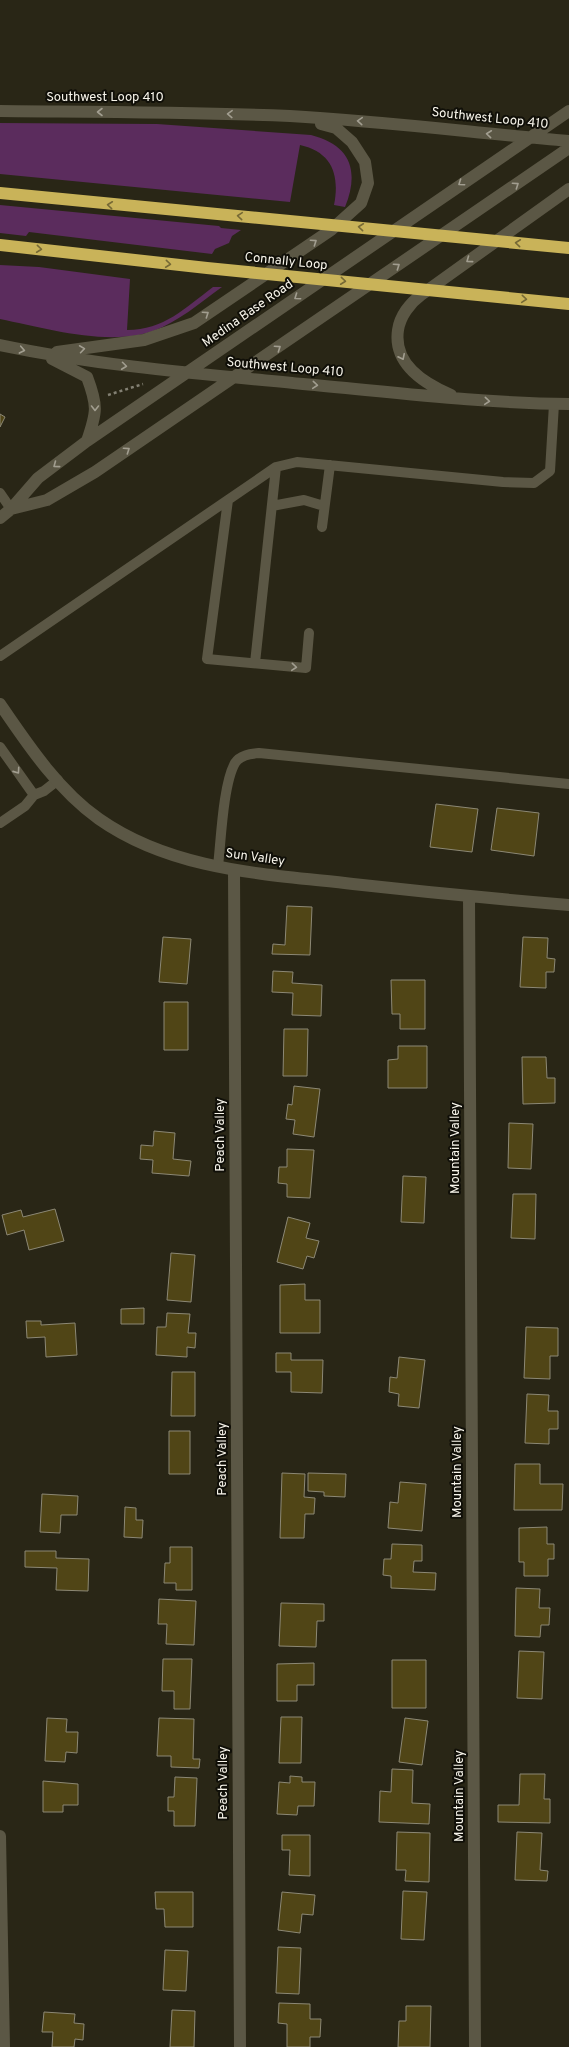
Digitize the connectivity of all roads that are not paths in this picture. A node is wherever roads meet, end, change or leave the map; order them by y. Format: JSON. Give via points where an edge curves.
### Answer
{"nodes":[{"id":1,"x":0,"y":111,"type":"edge"},
{"id":2,"x":569,"y":111,"type":"edge"},
{"id":3,"x":291,"y":117,"type":"junction"},
{"id":4,"x":528,"y":138,"type":"junction"},
{"id":5,"x":569,"y":141,"type":"edge"},
{"id":6,"x":569,"y":148,"type":"edge"},
{"id":7,"x":569,"y":189,"type":"edge"},
{"id":8,"x":0,"y":193,"type":"edge"},
{"id":9,"x":0,"y":245,"type":"edge"},
{"id":10,"x":563,"y":247,"type":"edge"},
{"id":11,"x":569,"y":304,"type":"edge"},
{"id":12,"x":0,"y":346,"type":"edge"},
{"id":13,"x":44,"y":354,"type":"junction"},
{"id":14,"x":187,"y":373,"type":"junction"},
{"id":15,"x":235,"y":378,"type":"junction"},
{"id":16,"x":464,"y":399,"type":"junction"},
{"id":17,"x":554,"y":404,"type":"junction"},
{"id":18,"x":569,"y":404,"type":"edge"},
{"id":19,"x":87,"y":441,"type":"junction"},
{"id":20,"x":330,"y":466,"type":"junction"},
{"id":21,"x":276,"y":467,"type":"junction"},
{"id":22,"x":0,"y":493,"type":"edge"},
{"id":23,"x":228,"y":500,"type":"junction"},
{"id":24,"x":272,"y":506,"type":"junction"},
{"id":25,"x":324,"y":506,"type":"junction"},
{"id":26,"x":12,"y":509,"type":"junction"},
{"id":27,"x":0,"y":518,"type":"edge"},
{"id":28,"x":322,"y":527,"type":"dead end"},
{"id":29,"x":309,"y":634,"type":"dead end"},
{"id":30,"x":0,"y":656,"type":"edge"},
{"id":31,"x":255,"y":663,"type":"junction"},
{"id":32,"x":0,"y":704,"type":"edge"},
{"id":33,"x":0,"y":748,"type":"edge"},
{"id":34,"x":58,"y":780,"type":"junction"},
{"id":35,"x":569,"y":784,"type":"edge"},
{"id":36,"x":34,"y":795,"type":"junction"},
{"id":37,"x":0,"y":823,"type":"edge"},
{"id":38,"x":218,"y":866,"type":"junction"},
{"id":39,"x":234,"y":871,"type":"junction"},
{"id":40,"x":469,"y":896,"type":"junction"},
{"id":41,"x":569,"y":905,"type":"edge"},
{"id":42,"x":0,"y":1836,"type":"edge"},
{"id":43,"x":4,"y":2047,"type":"edge"},
{"id":44,"x":240,"y":2047,"type":"edge"},
{"id":45,"x":475,"y":2047,"type":"edge"}],
"edges":[{"from":3,"to":1,"type":"street","name":"Southwest Loop 410","one_way":true},
{"from":2,"to":4,"type":"street","name":"Medina Base Road"},
{"from":4,"to":3,"type":"street","name":"Southwest Loop 410","one_way":true,"via":[[384,123]]},
{"from":13,"to":3,"type":"street","one_way":true,"via":[[144,340],[194,322],[332,230],[361,203],[368,183],[365,162],[352,142],[336,128]]},
{"from":4,"to":5,"type":"street","name":"Southwest Loop 410"},
{"from":4,"to":14,"type":"street","name":"Medina Base Road","one_way":true},
{"from":15,"to":6,"type":"street","name":"Medina Base Road","one_way":true},
{"from":7,"to":16,"type":"street","one_way":true,"via":[[421,294],[401,320],[397,346],[408,367],[432,385]]},
{"from":10,"to":8,"type":"highway","one_way":true},
{"from":9,"to":11,"type":"highway","name":"Connally Loop","one_way":true},
{"from":12,"to":13,"type":"street","name":"Southwest Loop 410","one_way":true},
{"from":13,"to":14,"type":"street","name":"Southwest Loop 410","one_way":true,"via":[[119,366]]},
{"from":13,"to":19,"type":"street","one_way":true,"via":[[87,377],[95,398],[95,419]]},
{"from":14,"to":15,"type":"street","name":"Southwest Loop 410"},
{"from":14,"to":19,"type":"street","name":"Medina Base Road"},
{"from":15,"to":16,"type":"street","name":"Southwest Loop 410","one_way":true},
{"from":26,"to":15,"type":"street","name":"Medina Base Road","one_way":true,"via":[[47,500],[95,472]]},
{"from":16,"to":17,"type":"street","name":"Southwest Loop 410","one_way":true},
{"from":17,"to":18,"type":"street","name":"Southwest Loop 410"},
{"from":17,"to":20,"type":"lane","via":[[550,471],[534,483]]},
{"from":19,"to":26,"type":"street","name":"Medina Base Road","one_way":true,"via":[[38,478]]},
{"from":20,"to":21,"type":"lane","via":[[296,462]]},
{"from":20,"to":25,"type":"lane"},
{"from":21,"to":23,"type":"lane"},
{"from":21,"to":24,"type":"lane"},
{"from":22,"to":26,"type":"lane"},
{"from":23,"to":30,"type":"lane"},
{"from":23,"to":31,"type":"lane","via":[[207,659]]},
{"from":24,"to":25,"type":"lane","via":[[304,500]]},
{"from":24,"to":31,"type":"lane"},
{"from":25,"to":28,"type":"lane"},
{"from":26,"to":27,"type":"street","name":"Medina Base Road"},
{"from":31,"to":29,"type":"lane","one_way":true,"via":[[306,668]]},
{"from":32,"to":34,"type":"street","name":"Sun Valley","via":[[38,759]]},
{"from":33,"to":36,"type":"lane","one_way":true},
{"from":34,"to":36,"type":"lane"},
{"from":34,"to":38,"type":"street","name":"Sun Valley","via":[[98,819],[127,836],[158,851]]},
{"from":35,"to":38,"type":"lane","via":[[259,752],[244,755],[235,763],[227,786]]},
{"from":36,"to":37,"type":"lane","via":[[25,806]]},
{"from":38,"to":39,"type":"street","name":"Sun Valley"},
{"from":39,"to":40,"type":"street","name":"Sun Valley"},
{"from":39,"to":44,"type":"street","name":"Peach Valley"},
{"from":40,"to":41,"type":"street","name":"Sun Valley"},
{"from":40,"to":45,"type":"street","name":"Mountain Valley"},
{"from":42,"to":43,"type":"street"}]}
